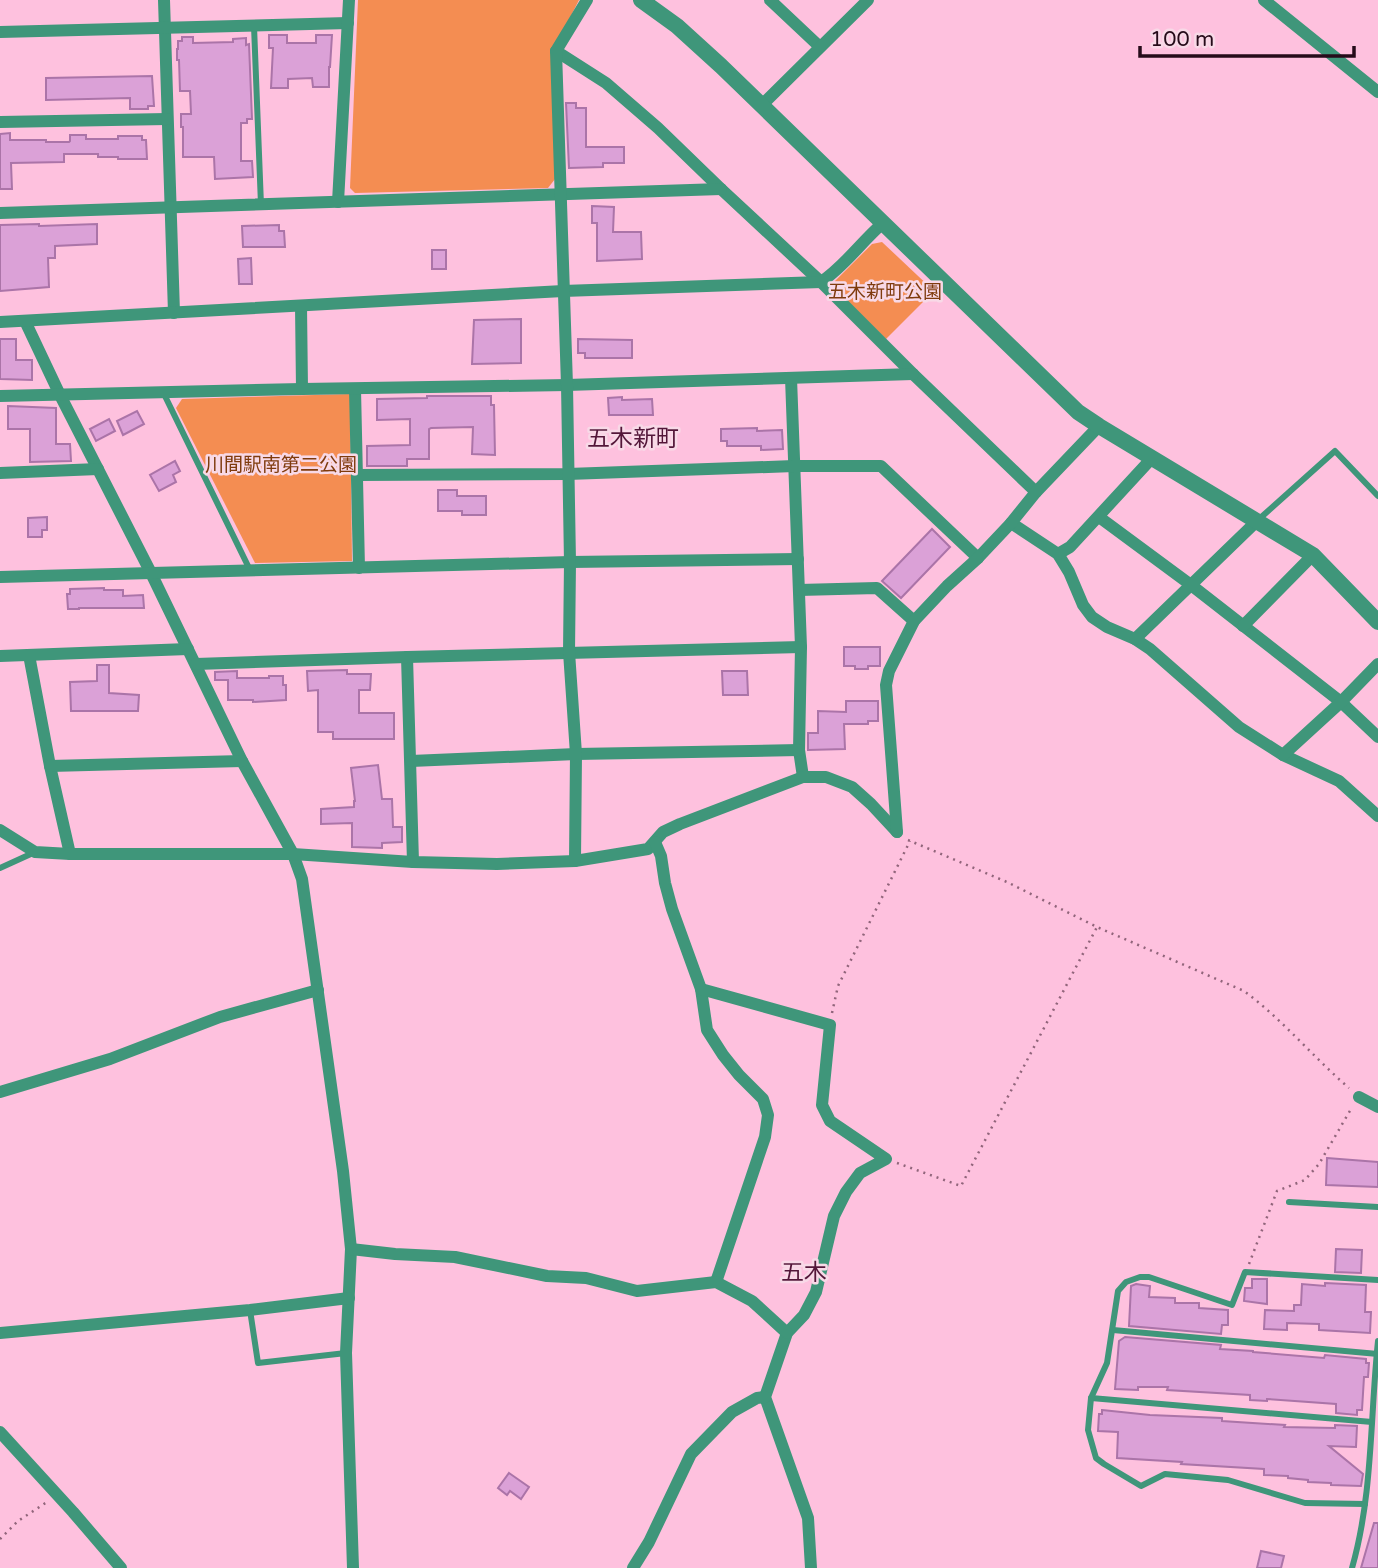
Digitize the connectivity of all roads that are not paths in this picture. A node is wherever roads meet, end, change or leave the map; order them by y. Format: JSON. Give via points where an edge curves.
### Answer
{"nodes":[{"id":1,"x":164,"y":0,"type":"edge"},
{"id":2,"x":349,"y":0,"type":"edge"},
{"id":3,"x":587,"y":0,"type":"edge"},
{"id":4,"x":641,"y":0,"type":"edge"},
{"id":5,"x":770,"y":0,"type":"edge"},
{"id":6,"x":868,"y":0,"type":"edge"},
{"id":7,"x":1264,"y":0,"type":"edge"},
{"id":8,"x":348,"y":23,"type":"junction"},
{"id":9,"x":254,"y":26,"type":"junction"},
{"id":10,"x":165,"y":28,"type":"junction"},
{"id":11,"x":0,"y":32,"type":"edge"},
{"id":12,"x":820,"y":47,"type":"junction"},
{"id":13,"x":556,"y":51,"type":"junction"},
{"id":14,"x":1378,"y":92,"type":"edge"},
{"id":15,"x":761,"y":106,"type":"junction"},
{"id":16,"x":167,"y":119,"type":"junction"},
{"id":17,"x":0,"y":122,"type":"edge"},
{"id":18,"x":721,"y":189,"type":"junction"},
{"id":19,"x":560,"y":195,"type":"junction"},
{"id":20,"x":338,"y":202,"type":"junction"},
{"id":21,"x":261,"y":205,"type":"junction"},
{"id":22,"x":171,"y":208,"type":"junction"},
{"id":23,"x":0,"y":213,"type":"edge"},
{"id":24,"x":883,"y":223,"type":"junction"},
{"id":25,"x":821,"y":282,"type":"junction"},
{"id":26,"x":563,"y":291,"type":"junction"},
{"id":27,"x":301,"y":306,"type":"junction"},
{"id":28,"x":174,"y":313,"type":"junction"},
{"id":29,"x":25,"y":321,"type":"junction"},
{"id":30,"x":0,"y":322,"type":"edge"},
{"id":31,"x":913,"y":374,"type":"junction"},
{"id":32,"x":791,"y":378,"type":"junction"},
{"id":33,"x":567,"y":385,"type":"junction"},
{"id":34,"x":355,"y":388,"type":"junction"},
{"id":35,"x":302,"y":389,"type":"junction"},
{"id":36,"x":163,"y":392,"type":"junction"},
{"id":37,"x":60,"y":395,"type":"junction"},
{"id":38,"x":0,"y":396,"type":"edge"},
{"id":39,"x":1098,"y":426,"type":"junction"},
{"id":40,"x":1152,"y":458,"type":"junction"},
{"id":41,"x":794,"y":467,"type":"junction"},
{"id":42,"x":98,"y":469,"type":"junction"},
{"id":43,"x":0,"y":473,"type":"edge"},
{"id":44,"x":568,"y":474,"type":"junction"},
{"id":45,"x":357,"y":475,"type":"junction"},
{"id":46,"x":1036,"y":492,"type":"junction"},
{"id":47,"x":1378,"y":496,"type":"edge"},
{"id":48,"x":1099,"y":517,"type":"junction"},
{"id":49,"x":1258,"y":520,"type":"junction"},
{"id":50,"x":1011,"y":523,"type":"junction"},
{"id":51,"x":1058,"y":554,"type":"junction"},
{"id":52,"x":1313,"y":555,"type":"junction"},
{"id":53,"x":978,"y":558,"type":"junction"},
{"id":54,"x":798,"y":559,"type":"junction"},
{"id":55,"x":570,"y":562,"type":"junction"},
{"id":56,"x":359,"y":568,"type":"junction"},
{"id":57,"x":250,"y":571,"type":"junction"},
{"id":58,"x":151,"y":573,"type":"junction"},
{"id":59,"x":0,"y":577,"type":"edge"},
{"id":60,"x":1191,"y":585,"type":"junction"},
{"id":61,"x":799,"y":590,"type":"junction"},
{"id":62,"x":914,"y":621,"type":"junction"},
{"id":63,"x":1378,"y":622,"type":"edge"},
{"id":64,"x":1242,"y":626,"type":"junction"},
{"id":65,"x":1135,"y":639,"type":"junction"},
{"id":66,"x":801,"y":648,"type":"junction"},
{"id":67,"x":188,"y":649,"type":"junction"},
{"id":68,"x":569,"y":652,"type":"junction"},
{"id":69,"x":29,"y":655,"type":"junction"},
{"id":70,"x":0,"y":656,"type":"edge"},
{"id":71,"x":407,"y":657,"type":"junction"},
{"id":72,"x":196,"y":664,"type":"junction"},
{"id":73,"x":1378,"y":664,"type":"edge"},
{"id":74,"x":1341,"y":702,"type":"junction"},
{"id":75,"x":1378,"y":737,"type":"edge"},
{"id":76,"x":799,"y":750,"type":"junction"},
{"id":77,"x":576,"y":754,"type":"junction"},
{"id":78,"x":1283,"y":755,"type":"junction"},
{"id":79,"x":242,"y":761,"type":"junction"},
{"id":80,"x":411,"y":761,"type":"junction"},
{"id":81,"x":50,"y":766,"type":"junction"},
{"id":82,"x":803,"y":777,"type":"junction"},
{"id":83,"x":1378,"y":816,"type":"edge"},
{"id":84,"x":0,"y":830,"type":"edge"},
{"id":85,"x":655,"y":842,"type":"junction"},
{"id":86,"x":35,"y":852,"type":"junction"},
{"id":87,"x":70,"y":854,"type":"junction"},
{"id":88,"x":293,"y":854,"type":"junction"},
{"id":89,"x":575,"y":861,"type":"junction"},
{"id":90,"x":413,"y":862,"type":"junction"},
{"id":91,"x":0,"y":868,"type":"edge"},
{"id":92,"x":701,"y":989,"type":"junction"},
{"id":93,"x":318,"y":990,"type":"junction"},
{"id":94,"x":0,"y":1092,"type":"edge"},
{"id":95,"x":1359,"y":1097,"type":"road end"},
{"id":96,"x":1378,"y":1107,"type":"edge"},
{"id":97,"x":1289,"y":1202,"type":"dead end"},
{"id":98,"x":1378,"y":1207,"type":"edge"},
{"id":99,"x":351,"y":1249,"type":"junction"},
{"id":100,"x":1378,"y":1280,"type":"edge"},
{"id":101,"x":716,"y":1282,"type":"junction"},
{"id":102,"x":349,"y":1298,"type":"junction"},
{"id":103,"x":250,"y":1310,"type":"junction"},
{"id":104,"x":1113,"y":1331,"type":"junction"},
{"id":105,"x":787,"y":1333,"type":"junction"},
{"id":106,"x":0,"y":1334,"type":"edge"},
{"id":107,"x":1378,"y":1341,"type":"edge"},
{"id":108,"x":346,"y":1353,"type":"junction"},
{"id":109,"x":1377,"y":1354,"type":"edge"},
{"id":110,"x":765,"y":1397,"type":"junction"},
{"id":111,"x":1091,"y":1398,"type":"junction"},
{"id":112,"x":1372,"y":1422,"type":"junction"},
{"id":113,"x":0,"y":1432,"type":"edge"},
{"id":114,"x":1365,"y":1504,"type":"junction"},
{"id":115,"x":121,"y":1568,"type":"edge"},
{"id":116,"x":353,"y":1568,"type":"edge"},
{"id":117,"x":633,"y":1568,"type":"edge"},
{"id":118,"x":811,"y":1568,"type":"edge"},
{"id":119,"x":1352,"y":1568,"type":"edge"}],
"edges":[{"from":1,"to":10,"type":"street"},
{"from":2,"to":8,"type":"street"},
{"from":3,"to":13,"type":"street"},
{"from":4,"to":15,"type":"street","via":[[677,26]]},
{"from":5,"to":12,"type":"street"},
{"from":6,"to":12,"type":"street"},
{"from":7,"to":14,"type":"street"},
{"from":8,"to":9,"type":"street"},
{"from":8,"to":20,"type":"street"},
{"from":9,"to":10,"type":"street"},
{"from":9,"to":21,"type":"lane"},
{"from":10,"to":11,"type":"street"},
{"from":10,"to":16,"type":"street"},
{"from":12,"to":15,"type":"street"},
{"from":13,"to":18,"type":"street","via":[[607,83]]},
{"from":13,"to":19,"type":"street"},
{"from":15,"to":24,"type":"street"},
{"from":16,"to":17,"type":"street"},
{"from":16,"to":22,"type":"street"},
{"from":18,"to":19,"type":"street"},
{"from":18,"to":25,"type":"street"},
{"from":19,"to":20,"type":"street"},
{"from":19,"to":26,"type":"street"},
{"from":20,"to":21,"type":"street"},
{"from":21,"to":22,"type":"street"},
{"from":22,"to":23,"type":"street"},
{"from":22,"to":28,"type":"street"},
{"from":24,"to":25,"type":"street"},
{"from":24,"to":39,"type":"street","via":[[1078,412]]},
{"from":25,"to":26,"type":"street"},
{"from":25,"to":31,"type":"street"},
{"from":26,"to":27,"type":"street"},
{"from":26,"to":33,"type":"street"},
{"from":27,"to":28,"type":"street"},
{"from":27,"to":35,"type":"street"},
{"from":28,"to":29,"type":"street"},
{"from":29,"to":30,"type":"street"},
{"from":29,"to":37,"type":"street"},
{"from":31,"to":32,"type":"street"},
{"from":31,"to":46,"type":"street"},
{"from":32,"to":33,"type":"street"},
{"from":32,"to":41,"type":"street"},
{"from":33,"to":34,"type":"street"},
{"from":33,"to":44,"type":"street"},
{"from":34,"to":35,"type":"street"},
{"from":34,"to":45,"type":"street"},
{"from":35,"to":36,"type":"street"},
{"from":36,"to":37,"type":"street"},
{"from":36,"to":57,"type":"lane"},
{"from":37,"to":38,"type":"street"},
{"from":37,"to":42,"type":"street"},
{"from":39,"to":40,"type":"street"},
{"from":39,"to":46,"type":"street"},
{"from":40,"to":48,"type":"street"},
{"from":40,"to":49,"type":"street"},
{"from":41,"to":44,"type":"street"},
{"from":41,"to":53,"type":"street","via":[[880,467]]},
{"from":41,"to":54,"type":"street"},
{"from":42,"to":43,"type":"street"},
{"from":42,"to":58,"type":"street"},
{"from":44,"to":45,"type":"street"},
{"from":44,"to":55,"type":"street"},
{"from":45,"to":56,"type":"street"},
{"from":46,"to":50,"type":"street"},
{"from":47,"to":49,"type":"lane","via":[[1335,451]]},
{"from":48,"to":51,"type":"street"},
{"from":48,"to":60,"type":"street"},
{"from":49,"to":52,"type":"street"},
{"from":49,"to":60,"type":"street"},
{"from":50,"to":51,"type":"street"},
{"from":50,"to":53,"type":"street"},
{"from":51,"to":65,"type":"street","via":[[1092,617]]},
{"from":52,"to":63,"type":"street"},
{"from":52,"to":64,"type":"street"},
{"from":53,"to":62,"type":"street"},
{"from":54,"to":55,"type":"street"},
{"from":54,"to":61,"type":"street"},
{"from":55,"to":56,"type":"street"},
{"from":55,"to":68,"type":"street"},
{"from":56,"to":57,"type":"street"},
{"from":57,"to":58,"type":"street"},
{"from":58,"to":59,"type":"street"},
{"from":58,"to":67,"type":"street"},
{"from":60,"to":64,"type":"street"},
{"from":60,"to":65,"type":"street"},
{"from":61,"to":62,"type":"street","via":[[877,588]]},
{"from":61,"to":66,"type":"street"},
{"from":62,"to":82,"type":"street","via":[[886,685],[898,832],[852,787],[826,777]]},
{"from":64,"to":74,"type":"street"},
{"from":65,"to":78,"type":"street","via":[[1238,727]]},
{"from":66,"to":68,"type":"street"},
{"from":66,"to":76,"type":"street"},
{"from":67,"to":69,"type":"street"},
{"from":67,"to":72,"type":"street"},
{"from":68,"to":71,"type":"street"},
{"from":68,"to":77,"type":"street"},
{"from":69,"to":70,"type":"street"},
{"from":69,"to":81,"type":"street"},
{"from":71,"to":72,"type":"street"},
{"from":71,"to":80,"type":"street"},
{"from":72,"to":79,"type":"street"},
{"from":73,"to":74,"type":"street"},
{"from":74,"to":75,"type":"street"},
{"from":74,"to":78,"type":"street"},
{"from":76,"to":77,"type":"street"},
{"from":76,"to":82,"type":"street"},
{"from":77,"to":80,"type":"street"},
{"from":77,"to":89,"type":"street"},
{"from":78,"to":83,"type":"street","via":[[1339,782]]},
{"from":79,"to":81,"type":"street"},
{"from":79,"to":88,"type":"street"},
{"from":80,"to":90,"type":"street"},
{"from":81,"to":87,"type":"street"},
{"from":82,"to":85,"type":"street","via":[[680,824]]},
{"from":84,"to":86,"type":"street"},
{"from":85,"to":89,"type":"street","via":[[648,849]]},
{"from":85,"to":92,"type":"street","via":[[672,909]]},
{"from":86,"to":87,"type":"street"},
{"from":86,"to":91,"type":"lane"},
{"from":87,"to":88,"type":"street"},
{"from":88,"to":90,"type":"street"},
{"from":88,"to":93,"type":"street","via":[[302,879]]},
{"from":89,"to":90,"type":"street"},
{"from":92,"to":101,"type":"street","via":[[706,1030],[738,1075],[762,1099],[768,1115],[765,1137]]},
{"from":92,"to":105,"type":"street","via":[[830,1025],[822,1105],[830,1121],[887,1159],[860,1173],[846,1192],[834,1216],[816,1292]]},
{"from":93,"to":94,"type":"street","via":[[220,1017],[110,1059]]},
{"from":93,"to":99,"type":"street"},
{"from":95,"to":96,"type":"street"},
{"from":97,"to":98,"type":"lane"},
{"from":99,"to":101,"type":"street","via":[[455,1256],[637,1291]]},
{"from":99,"to":102,"type":"street"},
{"from":100,"to":104,"type":"lane","via":[[1245,1272],[1232,1305],[1140,1277],[1118,1291]]},
{"from":101,"to":105,"type":"street","via":[[752,1301]]},
{"from":102,"to":103,"type":"street"},
{"from":102,"to":108,"type":"street"},
{"from":103,"to":106,"type":"street"},
{"from":103,"to":108,"type":"lane","via":[[258,1363]]},
{"from":104,"to":109,"type":"lane"},
{"from":104,"to":111,"type":"lane","via":[[1107,1363]]},
{"from":105,"to":110,"type":"street"},
{"from":107,"to":109,"type":"lane"},
{"from":108,"to":116,"type":"street"},
{"from":109,"to":112,"type":"lane"},
{"from":110,"to":117,"type":"street","via":[[732,1412],[691,1454]]},
{"from":110,"to":118,"type":"street","via":[[807,1518]]},
{"from":111,"to":112,"type":"lane"},
{"from":111,"to":114,"type":"lane","via":[[1087,1430],[1096,1458],[1141,1486],[1165,1474],[1228,1480],[1305,1503]]},
{"from":112,"to":114,"type":"lane"},
{"from":113,"to":115,"type":"street"},
{"from":114,"to":119,"type":"lane"}]}
